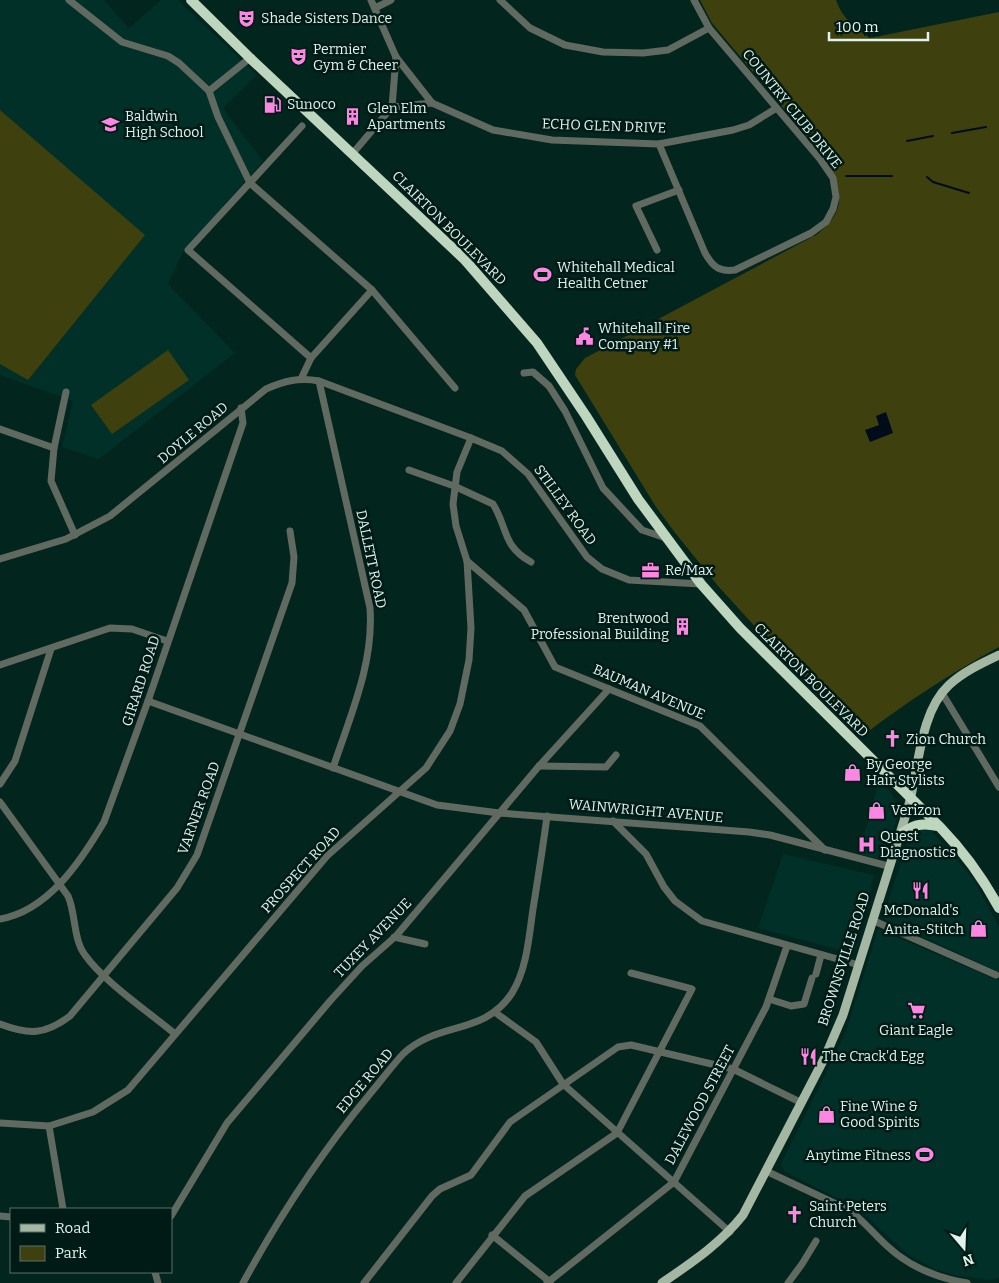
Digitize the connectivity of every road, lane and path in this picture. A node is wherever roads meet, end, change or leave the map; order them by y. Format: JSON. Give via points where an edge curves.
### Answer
{"nodes":[{"id":1,"x":69,"y":0,"type":"edge"},
{"id":2,"x":191,"y":0,"type":"edge"},
{"id":3,"x":370,"y":0,"type":"edge"},
{"id":4,"x":391,"y":0,"type":"edge"},
{"id":5,"x":500,"y":0,"type":"edge"},
{"id":6,"x":694,"y":0,"type":"edge"},
{"id":7,"x":376,"y":8,"type":"junction"},
{"id":8,"x":709,"y":28,"type":"junction"},
{"id":9,"x":396,"y":57,"type":"junction"},
{"id":10,"x":250,"y":58,"type":"junction"},
{"id":11,"x":210,"y":91,"type":"junction"},
{"id":12,"x":432,"y":103,"type":"junction"},
{"id":13,"x":392,"y":107,"type":"junction"},
{"id":14,"x":776,"y":109,"type":"junction"},
{"id":15,"x":302,"y":126,"type":"dead end"},
{"id":16,"x":659,"y":144,"type":"junction"},
{"id":17,"x":353,"y":153,"type":"junction"},
{"id":18,"x":250,"y":183,"type":"junction"},
{"id":19,"x":679,"y":190,"type":"junction"},
{"id":20,"x":656,"y":250,"type":"dead end"},
{"id":21,"x":372,"y":290,"type":"junction"},
{"id":22,"x":311,"y":358,"type":"junction"},
{"id":23,"x":524,"y":373,"type":"dead end"},
{"id":24,"x":301,"y":379,"type":"junction"},
{"id":25,"x":319,"y":382,"type":"junction"},
{"id":26,"x":455,"y":388,"type":"dead end"},
{"id":27,"x":66,"y":392,"type":"dead end"},
{"id":28,"x":241,"y":408,"type":"junction"},
{"id":29,"x":0,"y":429,"type":"edge"},
{"id":30,"x":471,"y":438,"type":"junction"},
{"id":31,"x":54,"y":448,"type":"junction"},
{"id":32,"x":409,"y":470,"type":"dead end"},
{"id":33,"x":454,"y":486,"type":"junction"},
{"id":34,"x":290,"y":531,"type":"dead end"},
{"id":35,"x":75,"y":535,"type":"junction"},
{"id":36,"x":663,"y":537,"type":"junction"},
{"id":37,"x":0,"y":559,"type":"edge"},
{"id":38,"x":467,"y":561,"type":"junction"},
{"id":39,"x":531,"y":562,"type":"dead end"},
{"id":40,"x":701,"y":584,"type":"junction"},
{"id":41,"x":167,"y":640,"type":"junction"},
{"id":42,"x":51,"y":648,"type":"junction"},
{"id":43,"x":999,"y":655,"type":"edge"},
{"id":44,"x":0,"y":665,"type":"edge"},
{"id":45,"x":609,"y":689,"type":"junction"},
{"id":46,"x":942,"y":693,"type":"junction"},
{"id":47,"x":148,"y":702,"type":"junction"},
{"id":48,"x":238,"y":734,"type":"junction"},
{"id":49,"x":616,"y":754,"type":"dead end"},
{"id":50,"x":539,"y":766,"type":"junction"},
{"id":51,"x":333,"y":768,"type":"junction"},
{"id":52,"x":0,"y":784,"type":"edge"},
{"id":53,"x":999,"y":787,"type":"edge"},
{"id":54,"x":400,"y":793,"type":"junction"},
{"id":55,"x":911,"y":798,"type":"junction"},
{"id":56,"x":0,"y":802,"type":"edge"},
{"id":57,"x":499,"y":813,"type":"junction"},
{"id":58,"x":548,"y":816,"type":"junction"},
{"id":59,"x":613,"y":821,"type":"junction"},
{"id":60,"x":940,"y":827,"type":"junction"},
{"id":61,"x":898,"y":836,"type":"junction"},
{"id":62,"x":825,"y":850,"type":"junction"},
{"id":63,"x":888,"y":866,"type":"junction"},
{"id":64,"x":60,"y":883,"type":"junction"},
{"id":65,"x":999,"y":908,"type":"edge"},
{"id":66,"x":0,"y":919,"type":"edge"},
{"id":67,"x":872,"y":920,"type":"junction"},
{"id":68,"x":394,"y":938,"type":"junction"},
{"id":69,"x":425,"y":944,"type":"dead end"},
{"id":70,"x":787,"y":946,"type":"junction"},
{"id":71,"x":821,"y":955,"type":"junction"},
{"id":72,"x":859,"y":965,"type":"junction"},
{"id":73,"x":632,"y":973,"type":"dead end"},
{"id":74,"x":104,"y":975,"type":"junction"},
{"id":75,"x":996,"y":975,"type":"dead end"},
{"id":76,"x":769,"y":999,"type":"junction"},
{"id":77,"x":496,"y":1013,"type":"junction"},
{"id":78,"x":0,"y":1024,"type":"edge"},
{"id":79,"x":175,"y":1034,"type":"junction"},
{"id":80,"x":660,"y":1052,"type":"junction"},
{"id":81,"x":733,"y":1069,"type":"junction"},
{"id":82,"x":563,"y":1084,"type":"junction"},
{"id":83,"x":802,"y":1103,"type":"junction"},
{"id":84,"x":0,"y":1123,"type":"edge"},
{"id":85,"x":49,"y":1126,"type":"junction"},
{"id":86,"x":617,"y":1133,"type":"junction"},
{"id":87,"x":766,"y":1171,"type":"junction"},
{"id":88,"x":674,"y":1182,"type":"junction"},
{"id":89,"x":63,"y":1208,"type":"edge"},
{"id":90,"x":172,"y":1214,"type":"edge"},
{"id":91,"x":730,"y":1232,"type":"junction"},
{"id":92,"x":492,"y":1235,"type":"junction"},
{"id":93,"x":816,"y":1241,"type":"dead end"},
{"id":94,"x":548,"y":1282,"type":"edge"},
{"id":95,"x":790,"y":1282,"type":"edge"},
{"id":96,"x":243,"y":1283,"type":"edge"},
{"id":97,"x":364,"y":1283,"type":"edge"},
{"id":98,"x":456,"y":1283,"type":"edge"},
{"id":99,"x":662,"y":1283,"type":"edge"},
{"id":100,"x":967,"y":1283,"type":"edge"}],
"edges":[{"from":1,"to":11,"type":"street","via":[[122,42],[180,63]]},
{"from":2,"to":10,"type":"highway","name":"CLAIRTON BOULEVARD"},
{"from":3,"to":7,"type":"street","name":"ECHO GLEN DRIVE"},
{"from":4,"to":7,"type":"street"},
{"from":5,"to":8,"type":"street","via":[[530,28],[565,45],[603,52],[668,50]]},
{"from":6,"to":8,"type":"street","name":"COUNTRY CLUB DRIVE"},
{"from":7,"to":9,"type":"street","name":"ECHO GLEN DRIVE"},
{"from":8,"to":14,"type":"street","name":"COUNTRY CLUB DRIVE"},
{"from":9,"to":12,"type":"street","name":"ECHO GLEN DRIVE"},
{"from":9,"to":13,"type":"street"},
{"from":10,"to":11,"type":"street"},
{"from":10,"to":17,"type":"highway","name":"CLAIRTON BOULEVARD"},
{"from":11,"to":18,"type":"street","via":[[218,117]]},
{"from":12,"to":13,"type":"street"},
{"from":12,"to":16,"type":"street","name":"ECHO GLEN DRIVE","via":[[493,130],[552,140]]},
{"from":13,"to":17,"type":"street"},
{"from":14,"to":16,"type":"street","name":"ECHO GLEN DRIVE","via":[[749,125],[733,130]]},
{"from":14,"to":19,"type":"street","name":"COUNTRY CLUB DRIVE","via":[[833,178],[836,197],[826,222],[744,266],[723,271],[713,266],[705,253]]},
{"from":15,"to":18,"type":"street"},
{"from":16,"to":19,"type":"street","name":"COUNTRY CLUB DRIVE"},
{"from":17,"to":36,"type":"highway","name":"CLAIRTON BOULEVARD","via":[[464,259],[525,328],[558,372]]},
{"from":18,"to":21,"type":"street"},
{"from":18,"to":22,"type":"street","via":[[188,250]]},
{"from":19,"to":20,"type":"street","via":[[636,206]]},
{"from":21,"to":22,"type":"street"},
{"from":21,"to":26,"type":"street"},
{"from":22,"to":24,"type":"street"},
{"from":23,"to":36,"type":"street","name":"CLAIRTON BOULEVARD","via":[[533,372],[549,386],[580,439],[603,488],[642,530]]},
{"from":24,"to":25,"type":"street","name":"STILLEY ROAD"},
{"from":24,"to":28,"type":"street","name":"DOYLE ROAD","via":[[266,390]]},
{"from":25,"to":30,"type":"street","name":"STILLEY ROAD"},
{"from":25,"to":51,"type":"street","name":"DALLETT ROAD","via":[[372,628],[366,670]]},
{"from":27,"to":31,"type":"street"},
{"from":28,"to":35,"type":"street","name":"DOYLE ROAD","via":[[110,516]]},
{"from":28,"to":41,"type":"street","name":"GIRARD ROAD","via":[[243,422]]},
{"from":29,"to":31,"type":"street"},
{"from":30,"to":33,"type":"street","name":"PROSPECT ROAD"},
{"from":30,"to":40,"type":"street","name":"STILLEY ROAD","via":[[502,452],[528,474],[587,557],[602,569],[628,580]]},
{"from":31,"to":35,"type":"street","via":[[51,482]]},
{"from":32,"to":33,"type":"street"},
{"from":33,"to":38,"type":"street","name":"PROSPECT ROAD","via":[[456,526]]},
{"from":33,"to":39,"type":"street","via":[[493,504],[510,546]]},
{"from":34,"to":48,"type":"street","name":"VARNER ROAD","via":[[294,557],[292,583]]},
{"from":35,"to":37,"type":"street","name":"DOYLE ROAD"},
{"from":36,"to":40,"type":"highway","name":"CLAIRTON BOULEVARD"},
{"from":38,"to":45,"type":"street","name":"BAUMAN AVENUE","via":[[524,610],[555,667]]},
{"from":38,"to":54,"type":"street","name":"PROSPECT ROAD","via":[[472,628],[467,677],[460,704],[439,751]]},
{"from":40,"to":55,"type":"highway","name":"CLAIRTON BOULEVARD","via":[[740,628]]},
{"from":41,"to":42,"type":"street","via":[[120,627]]},
{"from":41,"to":47,"type":"street","name":"GIRARD ROAD"},
{"from":42,"to":44,"type":"street"},
{"from":42,"to":52,"type":"street","via":[[15,761]]},
{"from":43,"to":46,"type":"main road","name":"BROWNSVILLE ROAD","via":[[964,674]]},
{"from":45,"to":50,"type":"street","name":"TUXEY AVENUE"},
{"from":45,"to":62,"type":"street","name":"BAUMAN AVENUE","via":[[708,731]]},
{"from":46,"to":53,"type":"street"},
{"from":46,"to":55,"type":"main road","name":"BROWNSVILLE ROAD","via":[[928,718]]},
{"from":47,"to":48,"type":"street","name":"WAINWRIGHT AVENUE"},
{"from":47,"to":64,"type":"street","name":"GIRARD ROAD","via":[[104,822]]},
{"from":48,"to":51,"type":"street","name":"WAINWRIGHT AVENUE"},
{"from":48,"to":74,"type":"street","name":"VARNER ROAD","via":[[197,855],[188,871]]},
{"from":49,"to":50,"type":"street","via":[[606,767]]},
{"from":50,"to":57,"type":"street","name":"TUXEY AVENUE"},
{"from":51,"to":54,"type":"street","name":"WAINWRIGHT AVENUE"},
{"from":54,"to":57,"type":"street","name":"WAINWRIGHT AVENUE","via":[[437,805]]},
{"from":54,"to":79,"type":"street","name":"PROSPECT ROAD","via":[[337,844]]},
{"from":55,"to":60,"type":"highway","name":"CLAIRTON BOULEVARD"},
{"from":55,"to":61,"type":"main road","name":"BROWNSVILLE ROAD"},
{"from":56,"to":64,"type":"street"},
{"from":57,"to":58,"type":"street","name":"WAINWRIGHT AVENUE"},
{"from":57,"to":68,"type":"street","name":"TUXEY AVENUE"},
{"from":58,"to":59,"type":"street","name":"WAINWRIGHT AVENUE"},
{"from":58,"to":77,"type":"street","name":"EDGE ROAD","via":[[520,978]]},
{"from":59,"to":62,"type":"street","name":"WAINWRIGHT AVENUE","via":[[748,832]]},
{"from":59,"to":70,"type":"street","via":[[646,854],[664,887],[687,912],[715,926]]},
{"from":60,"to":61,"type":"highway","via":[[916,824]]},
{"from":60,"to":65,"type":"highway","name":"CLAIRTON BOULEVARD","via":[[965,854]]},
{"from":61,"to":63,"type":"main road","name":"BROWNSVILLE ROAD"},
{"from":62,"to":63,"type":"street","name":"WAINWRIGHT AVENUE"},
{"from":63,"to":67,"type":"main road","name":"BROWNSVILLE ROAD"},
{"from":64,"to":66,"type":"street","name":"GIRARD ROAD","via":[[37,906]]},
{"from":64,"to":74,"type":"street","via":[[73,908],[79,943],[85,955]]},
{"from":67,"to":72,"type":"main road","name":"BROWNSVILLE ROAD"},
{"from":67,"to":75,"type":"street"},
{"from":68,"to":69,"type":"street"},
{"from":68,"to":90,"type":"street","name":"TUXEY AVENUE","via":[[352,976],[227,1123]]},
{"from":70,"to":71,"type":"street"},
{"from":70,"to":76,"type":"street","name":"DALEWOOD STREET"},
{"from":71,"to":72,"type":"street"},
{"from":71,"to":76,"type":"street","via":[[804,1004],[791,1006]]},
{"from":72,"to":83,"type":"main road","name":"BROWNSVILLE ROAD","via":[[839,1024]]},
{"from":73,"to":80,"type":"street","via":[[692,989]]},
{"from":74,"to":78,"type":"street","name":"VARNER ROAD","via":[[70,1016],[48,1030],[23,1031]]},
{"from":74,"to":79,"type":"street"},
{"from":76,"to":81,"type":"street","name":"DALEWOOD STREET"},
{"from":77,"to":82,"type":"street","via":[[536,1042]]},
{"from":77,"to":96,"type":"street","name":"EDGE ROAD","via":[[468,1026],[431,1036],[403,1054],[338,1134],[267,1240]]},
{"from":79,"to":85,"type":"street","name":"PROSPECT ROAD","via":[[128,1090],[93,1112]]},
{"from":80,"to":81,"type":"street"},
{"from":80,"to":82,"type":"street","via":[[631,1045],[618,1047]]},
{"from":80,"to":86,"type":"street"},
{"from":81,"to":83,"type":"street"},
{"from":81,"to":88,"type":"street","name":"DALEWOOD STREET"},
{"from":82,"to":86,"type":"street"},
{"from":82,"to":97,"type":"street","via":[[510,1122],[471,1175],[432,1196]]},
{"from":83,"to":87,"type":"main road","name":"BROWNSVILLE ROAD"},
{"from":84,"to":85,"type":"street","name":"PROSPECT ROAD"},
{"from":85,"to":89,"type":"street"},
{"from":86,"to":88,"type":"street"},
{"from":86,"to":92,"type":"street","via":[[525,1196]]},
{"from":87,"to":91,"type":"main road","name":"BROWNSVILLE ROAD","via":[[743,1215]]},
{"from":87,"to":100,"type":"street","via":[[849,1210],[907,1261],[949,1280]]},
{"from":88,"to":91,"type":"street"},
{"from":88,"to":94,"type":"street","name":"DALEWOOD STREET"},
{"from":91,"to":99,"type":"main road","name":"BROWNSVILLE ROAD"},
{"from":92,"to":94,"type":"street"},
{"from":92,"to":98,"type":"street"},
{"from":93,"to":95,"type":"street"}]}
